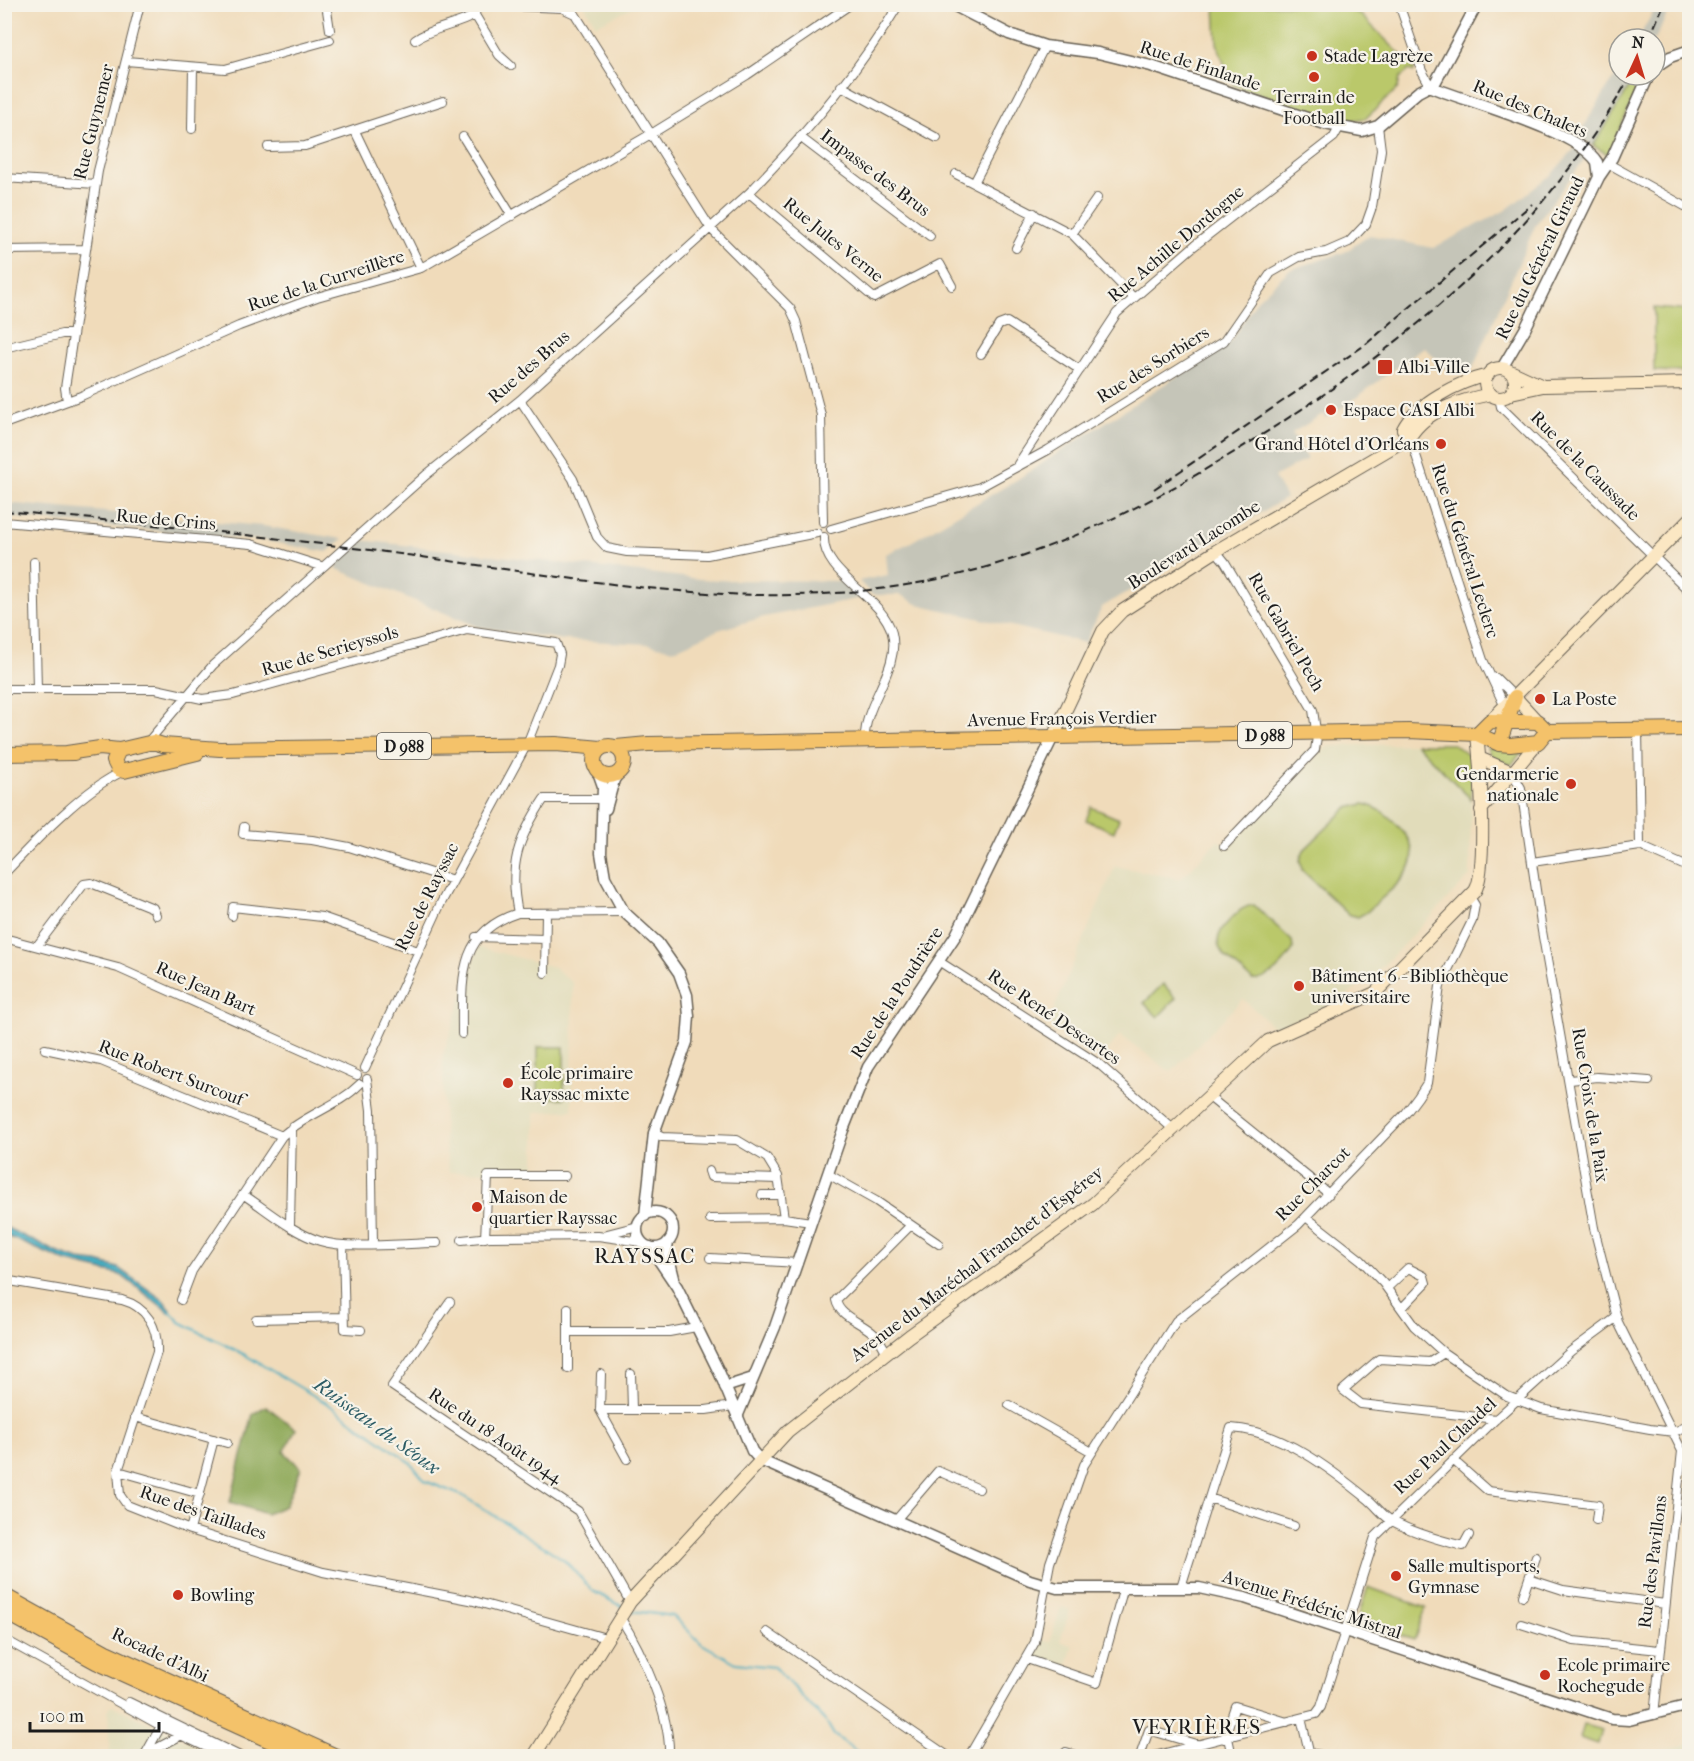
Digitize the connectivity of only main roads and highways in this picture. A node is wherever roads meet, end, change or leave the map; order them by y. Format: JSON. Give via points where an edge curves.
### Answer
{"nodes":[{"id":1,"x":1505,"y":369,"type":"junction"},
{"id":2,"x":1488,"y":375,"type":"junction"},
{"id":3,"x":1689,"y":383,"type":"edge"},
{"id":4,"x":1543,"y":386,"type":"junction"},
{"id":5,"x":1501,"y":395,"type":"junction"},
{"id":6,"x":1410,"y":437,"type":"junction"},
{"id":7,"x":1689,"y":519,"type":"edge"},
{"id":8,"x":1510,"y":702,"type":"junction"},
{"id":9,"x":1490,"y":721,"type":"junction"},
{"id":10,"x":1507,"y":721,"type":"junction"},
{"id":11,"x":1689,"y":729,"type":"edge"},
{"id":12,"x":1541,"y":732,"type":"junction"},
{"id":13,"x":1477,"y":734,"type":"junction"},
{"id":14,"x":1053,"y":737,"type":"junction"},
{"id":15,"x":156,"y":741,"type":"junction"},
{"id":16,"x":648,"y":744,"type":"junction"},
{"id":17,"x":1499,"y":744,"type":"junction"},
{"id":18,"x":615,"y":747,"type":"junction"},
{"id":19,"x":220,"y":749,"type":"junction"},
{"id":20,"x":4,"y":754,"type":"edge"},
{"id":21,"x":595,"y":756,"type":"junction"},
{"id":22,"x":1479,"y":758,"type":"junction"},
{"id":23,"x":118,"y":760,"type":"junction"},
{"id":24,"x":162,"y":760,"type":"junction"},
{"id":25,"x":622,"y":765,"type":"junction"},
{"id":26,"x":1512,"y":772,"type":"junction"},
{"id":27,"x":1481,"y":810,"type":"junction"},
{"id":28,"x":4,"y":1596,"type":"edge"},
{"id":29,"x":4,"y":1611,"type":"edge"},
{"id":30,"x":304,"y":1756,"type":"edge"},
{"id":31,"x":335,"y":1756,"type":"edge"},
{"id":32,"x":534,"y":1756,"type":"edge"}],
"edges":[{"from":1,"to":2,"type":"main road"},
{"from":1,"to":4,"type":"main road"},
{"from":1,"to":5,"type":"main road","via":[[1515,381]]},
{"from":2,"to":5,"type":"main road","via":[[1485,383]]},
{"from":2,"to":6,"type":"main road","via":[[1457,386],[1409,417],[1403,429]]},
{"from":3,"to":4,"type":"main road"},
{"from":4,"to":5,"type":"main road","name":"Boulevard Lacombe"},
{"from":5,"to":6,"type":"main road","name":"Boulevard Lacombe","via":[[1461,400],[1418,424]]},
{"from":6,"to":14,"type":"main road","name":"Boulevard Lacombe","via":[[1216,551],[1111,621]]},
{"from":7,"to":8,"type":"main road"},
{"from":8,"to":9,"type":"main road"},
{"from":8,"to":10,"type":"main road"},
{"from":8,"to":12,"type":"main road"},
{"from":9,"to":10,"type":"main road"},
{"from":9,"to":13,"type":"main road"},
{"from":10,"to":12,"type":"main road"},
{"from":10,"to":17,"type":"main road"},
{"from":11,"to":12,"type":"main road"},
{"from":12,"to":17,"type":"main road"},
{"from":12,"to":26,"type":"main road"},
{"from":13,"to":14,"type":"main road","name":"Avenue François Verdier","number":"D 988","via":[[1408,731]]},
{"from":13,"to":17,"type":"main road"},
{"from":13,"to":22,"type":"main road","name":"Avenue du Maréchal Franchet d'Espérey"},
{"from":14,"to":16,"type":"main road","name":"Avenue François Verdier","number":"D 988"},
{"from":15,"to":19,"type":"main road","number":"D 988"},
{"from":15,"to":23,"type":"main road"},
{"from":15,"to":24,"type":"main road","via":[[166,752]]},
{"from":16,"to":18,"type":"main road","name":"Avenue François Verdier","number":"D 988"},
{"from":16,"to":25,"type":"main road"},
{"from":18,"to":21,"type":"main road","name":"Avenue François Verdier"},
{"from":18,"to":25,"type":"main road"},
{"from":19,"to":21,"type":"main road","number":"D 988","via":[[556,744]]},
{"from":19,"to":24,"type":"main road","number":"D 988"},
{"from":20,"to":23,"type":"main road","via":[[100,748]]},
{"from":21,"to":25,"type":"main road","via":[[605,775]]},
{"from":22,"to":26,"type":"main road"},
{"from":22,"to":27,"type":"main road","name":"Avenue du Maréchal Franchet d'Espérey"},
{"from":23,"to":24,"type":"main road"},
{"from":26,"to":27,"type":"main road"},
{"from":27,"to":32,"type":"main road","name":"Avenue du Maréchal Franchet d'Espérey","via":[[1479,884],[1375,993],[1268,1041],[1094,1204],[887,1353],[807,1416],[760,1460],[625,1609]]},
{"from":28,"to":31,"type":"highway","name":"Rocade d'Albi","via":[[105,1652]]},
{"from":29,"to":30,"type":"highway","name":"Rocade d'Albi","via":[[98,1662]]}]}
